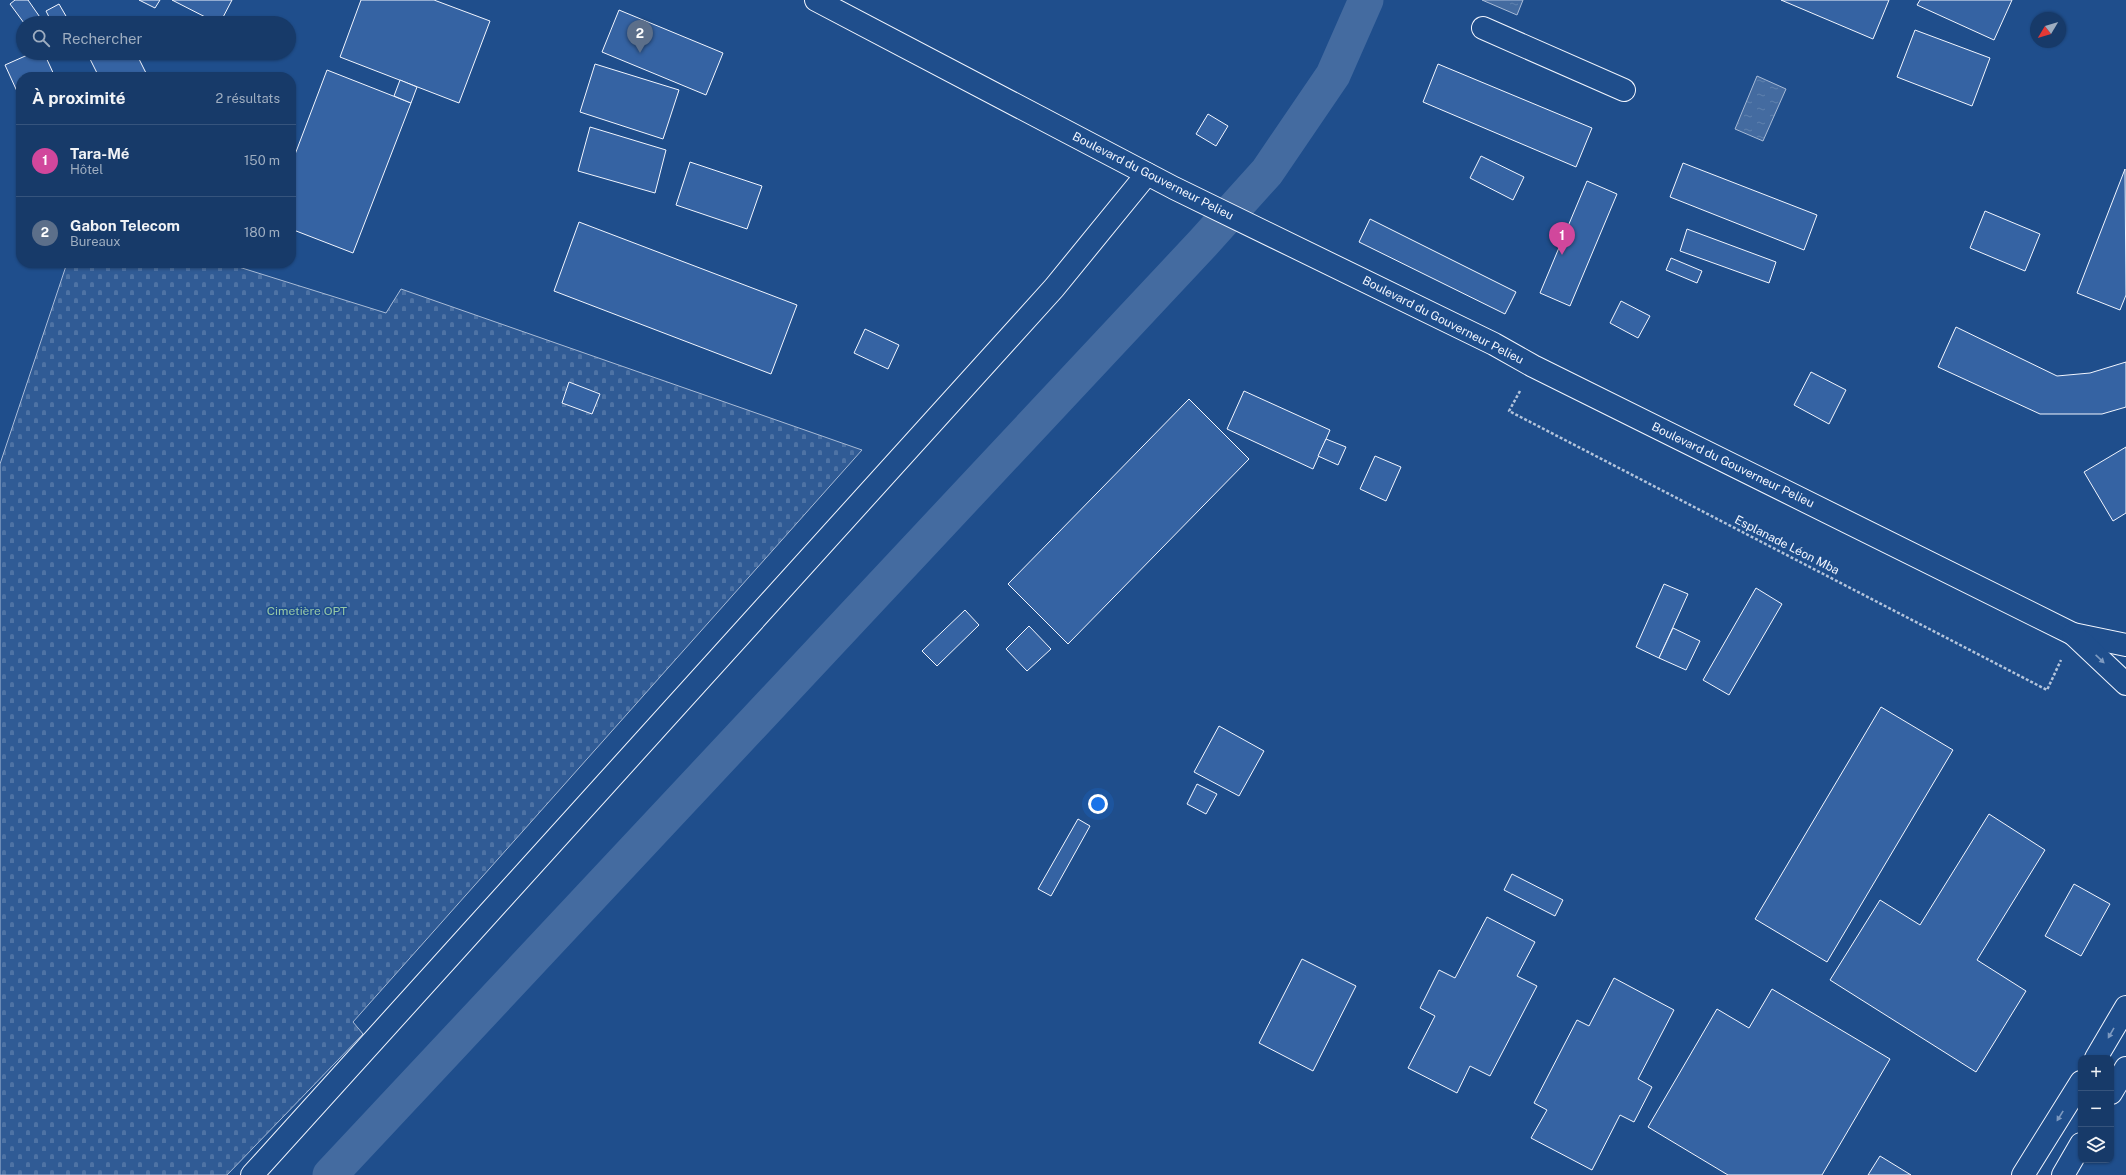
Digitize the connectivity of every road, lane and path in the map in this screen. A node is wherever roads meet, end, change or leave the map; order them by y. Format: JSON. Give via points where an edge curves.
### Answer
{"nodes":[{"id":1,"x":816,"y":0,"type":"edge"},
{"id":2,"x":1483,"y":28,"type":"dead end"},
{"id":3,"x":1624,"y":90,"type":"dead end"},
{"id":4,"x":1146,"y":174,"type":"junction"},
{"id":5,"x":1533,"y":366,"type":"junction"},
{"id":6,"x":2073,"y":634,"type":"junction"},
{"id":7,"x":2126,"y":645,"type":"edge"},
{"id":8,"x":2126,"y":684,"type":"edge"},
{"id":9,"x":2126,"y":1007,"type":"edge"},
{"id":10,"x":2098,"y":1055,"type":"edge"},
{"id":11,"x":2126,"y":1068,"type":"edge"},
{"id":12,"x":2078,"y":1087,"type":"edge"},
{"id":13,"x":2112,"y":1091,"type":"edge"},
{"id":14,"x":2078,"y":1149,"type":"edge"},
{"id":15,"x":252,"y":1175,"type":"edge"},
{"id":16,"x":2024,"y":1175,"type":"edge"},
{"id":17,"x":2063,"y":1175,"type":"edge"}],
"edges":[{"from":1,"to":4,"type":"street","name":"Boulevard du Gouverneur Pelieu"},
{"from":2,"to":3,"type":"street"},
{"from":4,"to":5,"type":"street","name":"Boulevard du Gouverneur Pelieu","via":[[1494,344]]},
{"from":4,"to":15,"type":"street","via":[[1054,288]]},
{"from":5,"to":6,"type":"street","name":"Boulevard du Gouverneur Pelieu"},
{"from":5,"to":6,"type":"path","name":"Esplanade Léon Mba","via":[[1509,411],[2047,690]]},
{"from":6,"to":7,"type":"street"},
{"from":6,"to":8,"type":"street","one_way":true},
{"from":9,"to":10,"type":"street","one_way":true},
{"from":11,"to":13,"type":"street"},
{"from":12,"to":16,"type":"street","one_way":true},
{"from":14,"to":17,"type":"street"}]}
